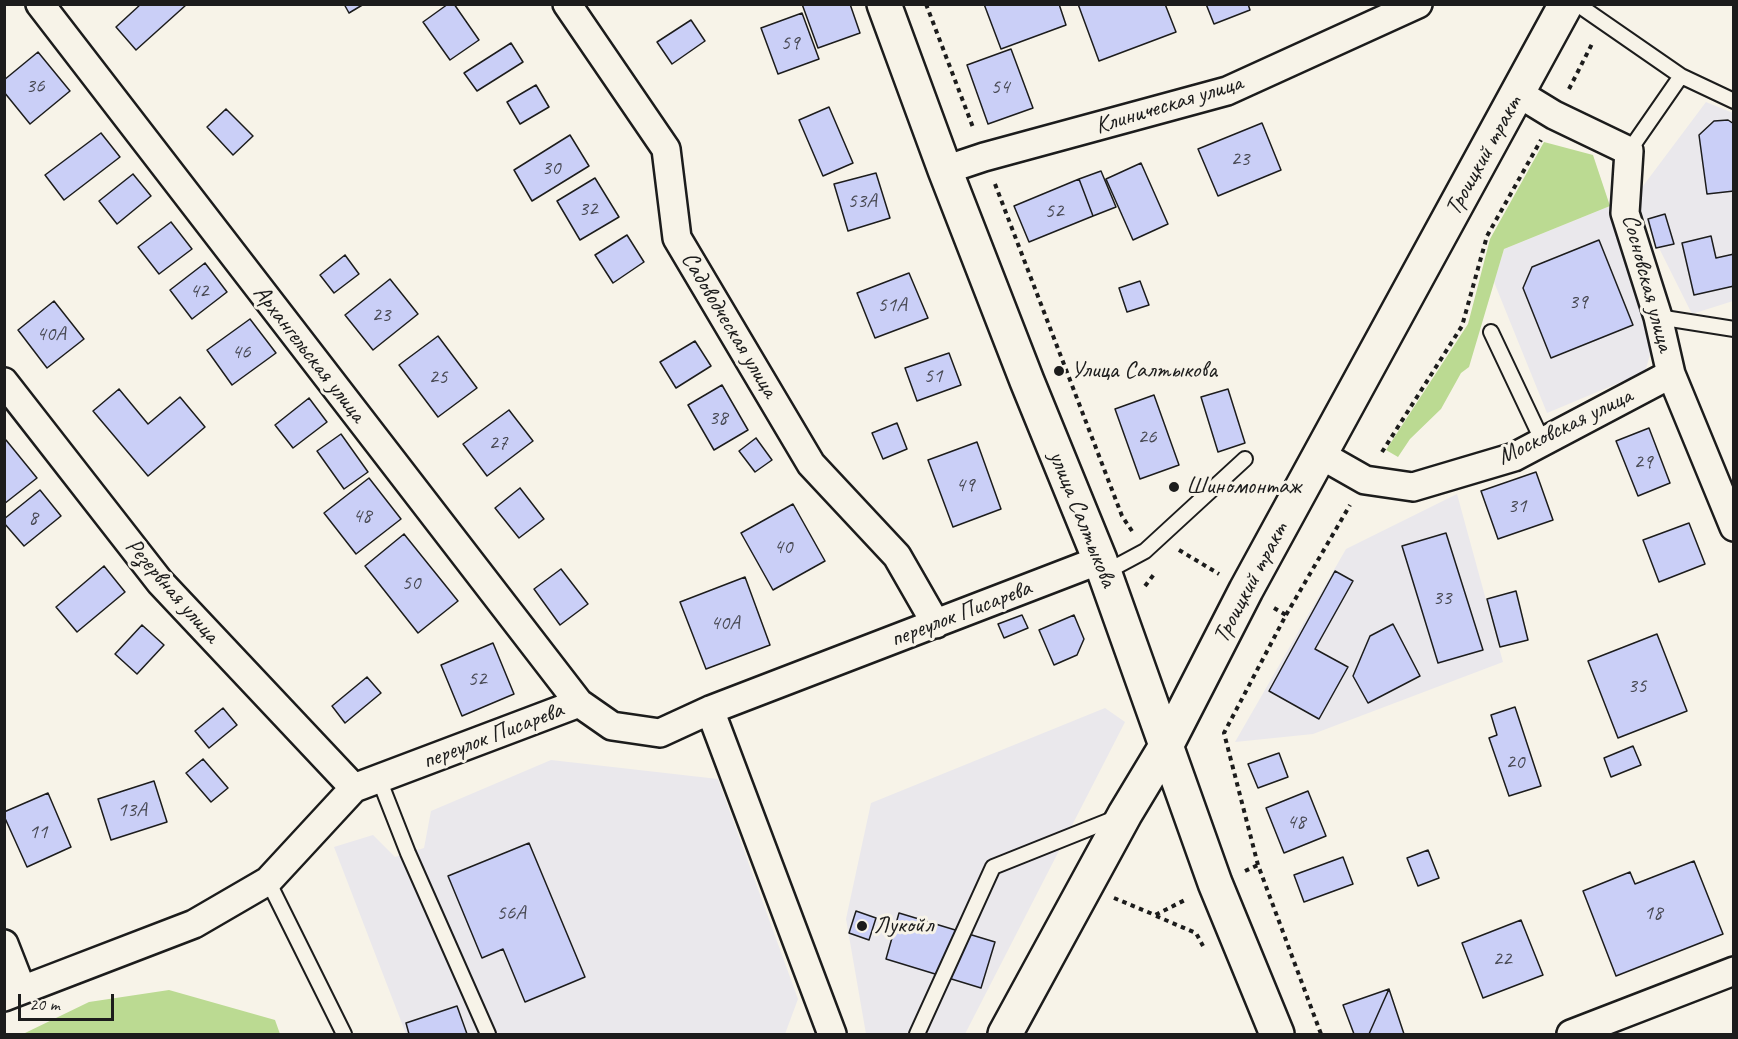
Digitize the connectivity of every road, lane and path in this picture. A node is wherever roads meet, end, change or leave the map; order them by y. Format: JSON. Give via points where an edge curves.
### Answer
{"nodes":[{"id":1,"x":40,"y":4,"type":"edge"},
{"id":2,"x":567,"y":4,"type":"edge"},
{"id":3,"x":884,"y":4,"type":"edge"},
{"id":4,"x":926,"y":4,"type":"edge"},
{"id":5,"x":1418,"y":4,"type":"edge"},
{"id":6,"x":1566,"y":4,"type":"edge"},
{"id":7,"x":1577,"y":4,"type":"edge"},
{"id":8,"x":1604,"y":23,"type":"junction"},
{"id":9,"x":1680,"y":76,"type":"junction"},
{"id":10,"x":1518,"y":93,"type":"junction"},
{"id":11,"x":1734,"y":101,"type":"edge"},
{"id":12,"x":1554,"y":115,"type":"junction"},
{"id":13,"x":1629,"y":151,"type":"junction"},
{"id":14,"x":984,"y":157,"type":"junction"},
{"id":15,"x":945,"y":170,"type":"junction"},
{"id":16,"x":1658,"y":317,"type":"junction"},
{"id":17,"x":1734,"y":329,"type":"edge"},
{"id":18,"x":1491,"y":332,"type":"dead end"},
{"id":19,"x":1671,"y":374,"type":"junction"},
{"id":20,"x":4,"y":382,"type":"edge"},
{"id":21,"x":1543,"y":442,"type":"junction"},
{"id":22,"x":1321,"y":455,"type":"junction"},
{"id":23,"x":1245,"y":459,"type":"dead end"},
{"id":24,"x":1365,"y":480,"type":"junction"},
{"id":25,"x":1734,"y":527,"type":"edge"},
{"id":26,"x":1175,"y":548,"type":"dead end"},
{"id":27,"x":1145,"y":552,"type":"junction"},
{"id":28,"x":1102,"y":566,"type":"junction"},
{"id":29,"x":1246,"y":590,"type":"junction"},
{"id":30,"x":1286,"y":615,"type":"junction"},
{"id":31,"x":1120,"y":616,"type":"junction"},
{"id":32,"x":936,"y":624,"type":"junction"},
{"id":33,"x":579,"y":703,"type":"junction"},
{"id":34,"x":710,"y":710,"type":"junction"},
{"id":35,"x":1166,"y":746,"type":"junction"},
{"id":36,"x":379,"y":778,"type":"junction"},
{"id":37,"x":354,"y":788,"type":"junction"},
{"id":38,"x":1125,"y":814,"type":"junction"},
{"id":39,"x":1258,"y":865,"type":"junction"},
{"id":40,"x":268,"y":880,"type":"junction"},
{"id":41,"x":1215,"y":883,"type":"junction"},
{"id":42,"x":1086,"y":887,"type":"junction"},
{"id":43,"x":1155,"y":915,"type":"junction"},
{"id":44,"x":4,"y":944,"type":"edge"},
{"id":45,"x":1206,"y":953,"type":"dead end"},
{"id":46,"x":1734,"y":971,"type":"edge"},
{"id":47,"x":13,"y":993,"type":"edge"},
{"id":48,"x":344,"y":1035,"type":"edge"},
{"id":49,"x":488,"y":1035,"type":"edge"},
{"id":50,"x":832,"y":1035,"type":"edge"},
{"id":51,"x":916,"y":1035,"type":"edge"},
{"id":52,"x":1005,"y":1035,"type":"edge"},
{"id":53,"x":1277,"y":1035,"type":"edge"},
{"id":54,"x":1321,"y":1035,"type":"edge"},
{"id":55,"x":1571,"y":1035,"type":"edge"}],
"edges":[{"from":1,"to":33,"type":"street","name":"Архангельская улица"},
{"from":2,"to":32,"type":"street","name":"Садоводческая улица","via":[[666,149],[677,238],[805,454],[897,556]]},
{"from":3,"to":15,"type":"main road","name":"улица Салтыкова"},
{"from":4,"to":14,"type":"path"},
{"from":5,"to":14,"type":"street","name":"Клиническая улица","via":[[1227,91]]},
{"from":6,"to":10,"type":"main road","name":"Троицкий тракт"},
{"from":7,"to":8,"type":"lane"},
{"from":8,"to":9,"type":"lane"},
{"from":8,"to":12,"type":"path"},
{"from":9,"to":11,"type":"lane"},
{"from":9,"to":13,"type":"lane"},
{"from":10,"to":12,"type":"street"},
{"from":10,"to":22,"type":"main road","name":"Троицкий тракт"},
{"from":12,"to":13,"type":"street"},
{"from":12,"to":24,"type":"path","via":[[1487,237],[1462,326]]},
{"from":13,"to":16,"type":"street","name":"Сосновская улица","via":[[1625,213]]},
{"from":14,"to":15,"type":"street","name":"Клиническая улица"},
{"from":14,"to":27,"type":"path","via":[[1122,516]]},
{"from":15,"to":28,"type":"main road","name":"улица Салтыкова"},
{"from":16,"to":17,"type":"lane"},
{"from":16,"to":19,"type":"street","name":"Сосновская улица"},
{"from":18,"to":21,"type":"lane"},
{"from":19,"to":21,"type":"street","name":"Московская улица"},
{"from":19,"to":25,"type":"street","name":"Сосновская улица"},
{"from":20,"to":37,"type":"street","name":"Резервная улица","via":[[160,582]]},
{"from":21,"to":24,"type":"street","name":"Московская улица","via":[[1514,457],[1413,487]]},
{"from":22,"to":24,"type":"street","name":"Московская улица"},
{"from":22,"to":29,"type":"main road","name":"Троицкий тракт"},
{"from":23,"to":27,"type":"lane"},
{"from":24,"to":30,"type":"path"},
{"from":26,"to":29,"type":"path"},
{"from":27,"to":28,"type":"lane"},
{"from":27,"to":31,"type":"path","via":[[1157,571]]},
{"from":28,"to":31,"type":"main road","name":"улица Салтыкова"},
{"from":28,"to":32,"type":"street","name":"переулок Писарева"},
{"from":29,"to":30,"type":"path"},
{"from":29,"to":35,"type":"main road","name":"Троицкий тракт"},
{"from":30,"to":39,"type":"path","via":[[1224,733]]},
{"from":31,"to":35,"type":"main road","name":"улица Салтыкова"},
{"from":32,"to":34,"type":"street","name":"переулок Писарева"},
{"from":33,"to":34,"type":"street","name":"переулок Писарева","via":[[612,726],[660,734]]},
{"from":33,"to":36,"type":"street","name":"переулок Писарева"},
{"from":34,"to":50,"type":"street"},
{"from":35,"to":38,"type":"main road","name":"Троицкий тракт"},
{"from":35,"to":41,"type":"main road","name":"улица Салтыкова"},
{"from":36,"to":37,"type":"street","name":"переулок Писарева"},
{"from":36,"to":49,"type":"lane"},
{"from":37,"to":40,"type":"street","name":"переулок Писарева"},
{"from":38,"to":42,"type":"main road","name":"Троицкий тракт"},
{"from":38,"to":51,"type":"lane","via":[[993,867]]},
{"from":39,"to":41,"type":"path"},
{"from":39,"to":54,"type":"path"},
{"from":40,"to":47,"type":"street","name":"переулок Писарева","via":[[194,924]]},
{"from":40,"to":48,"type":"lane"},
{"from":41,"to":43,"type":"path"},
{"from":41,"to":53,"type":"main road","name":"улица Салтыкова"},
{"from":42,"to":43,"type":"path"},
{"from":42,"to":52,"type":"main road","name":"Троицкий тракт"},
{"from":43,"to":45,"type":"path","via":[[1196,933]]},
{"from":44,"to":47,"type":"street","name":"переулок Писарева"},
{"from":46,"to":55,"type":"street"}]}
